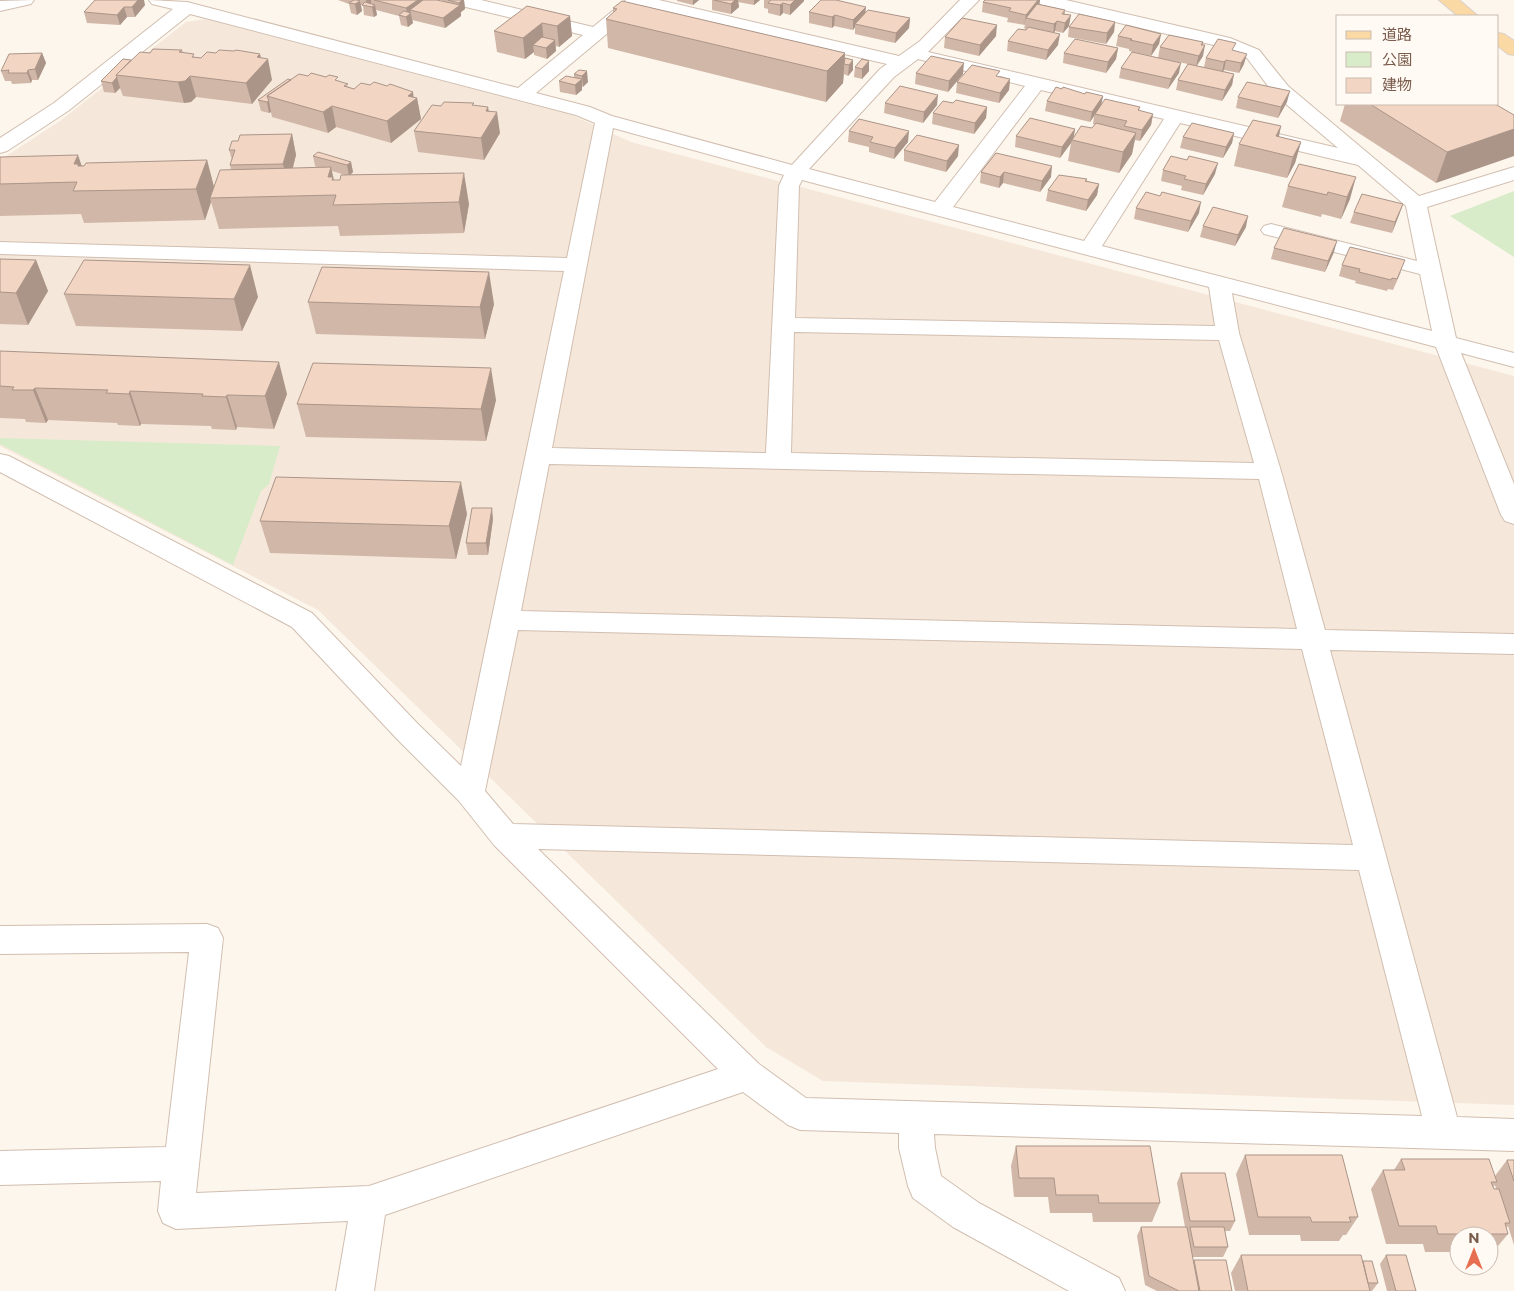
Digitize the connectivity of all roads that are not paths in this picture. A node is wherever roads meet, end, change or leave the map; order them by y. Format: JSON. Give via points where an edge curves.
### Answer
{"nodes":[{"id":1,"x":25,"y":0,"type":"edge"},
{"id":2,"x":158,"y":0,"type":"edge"},
{"id":3,"x":460,"y":0,"type":"edge"},
{"id":4,"x":636,"y":0,"type":"edge"},
{"id":5,"x":970,"y":0,"type":"edge"},
{"id":6,"x":1044,"y":0,"type":"edge"},
{"id":7,"x":1448,"y":0,"type":"edge"},
{"id":8,"x":0,"y":6,"type":"edge"},
{"id":9,"x":187,"y":7,"type":"junction"},
{"id":10,"x":1468,"y":15,"type":"edge"},
{"id":11,"x":596,"y":33,"type":"junction"},
{"id":12,"x":1499,"y":39,"type":"edge"},
{"id":13,"x":1514,"y":50,"type":"edge"},
{"id":14,"x":907,"y":58,"type":"junction"},
{"id":15,"x":1037,"y":83,"type":"junction"},
{"id":16,"x":522,"y":95,"type":"junction"},
{"id":17,"x":1175,"y":116,"type":"junction"},
{"id":18,"x":605,"y":120,"type":"junction"},
{"id":19,"x":0,"y":147,"type":"edge"},
{"id":20,"x":1367,"y":161,"type":"junction"},
{"id":21,"x":796,"y":172,"type":"junction"},
{"id":22,"x":1514,"y":173,"type":"edge"},
{"id":23,"x":1416,"y":204,"type":"junction"},
{"id":24,"x":940,"y":210,"type":"junction"},
{"id":25,"x":1271,"y":230,"type":"dead end"},
{"id":26,"x":0,"y":248,"type":"edge"},
{"id":27,"x":1090,"y":248,"type":"junction"},
{"id":28,"x":576,"y":265,"type":"junction"},
{"id":29,"x":1430,"y":270,"type":"junction"},
{"id":30,"x":1219,"y":284,"type":"junction"},
{"id":31,"x":782,"y":325,"type":"junction"},
{"id":32,"x":1228,"y":333,"type":"junction"},
{"id":33,"x":1445,"y":341,"type":"junction"},
{"id":34,"x":1514,"y":360,"type":"edge"},
{"id":35,"x":538,"y":456,"type":"junction"},
{"id":36,"x":778,"y":461,"type":"junction"},
{"id":37,"x":0,"y":462,"type":"edge"},
{"id":38,"x":1269,"y":471,"type":"junction"},
{"id":39,"x":1514,"y":514,"type":"edge"},
{"id":40,"x":506,"y":620,"type":"junction"},
{"id":41,"x":1313,"y":640,"type":"junction"},
{"id":42,"x":1514,"y":644,"type":"edge"},
{"id":43,"x":470,"y":793,"type":"junction"},
{"id":44,"x":506,"y":836,"type":"junction"},
{"id":45,"x":1372,"y":858,"type":"junction"},
{"id":46,"x":0,"y":940,"type":"edge"},
{"id":47,"x":747,"y":1075,"type":"junction"},
{"id":48,"x":916,"y":1117,"type":"junction"},
{"id":49,"x":1444,"y":1133,"type":"junction"},
{"id":50,"x":1514,"y":1135,"type":"edge"},
{"id":51,"x":182,"y":1164,"type":"junction"},
{"id":52,"x":0,"y":1168,"type":"edge"},
{"id":53,"x":369,"y":1204,"type":"junction"},
{"id":54,"x":355,"y":1291,"type":"edge"},
{"id":55,"x":1106,"y":1291,"type":"edge"}],
"edges":[{"from":1,"to":8,"type":"street"},
{"from":2,"to":9,"type":"street"},
{"from":3,"to":11,"type":"street"},
{"from":4,"to":11,"type":"street"},
{"from":4,"to":14,"type":"street"},
{"from":5,"to":14,"type":"street","via":[[926,45]]},
{"from":6,"to":20,"type":"street","via":[[1224,42],[1252,54],[1281,90]]},
{"from":7,"to":10,"type":"main road"},
{"from":9,"to":16,"type":"street"},
{"from":9,"to":19,"type":"street","via":[[61,107]]},
{"from":11,"to":16,"type":"street"},
{"from":12,"to":13,"type":"main road"},
{"from":14,"to":15,"type":"street"},
{"from":14,"to":21,"type":"street","via":[[886,72]]},
{"from":15,"to":17,"type":"street"},
{"from":15,"to":24,"type":"street"},
{"from":16,"to":18,"type":"street"},
{"from":17,"to":20,"type":"street"},
{"from":17,"to":27,"type":"street"},
{"from":18,"to":21,"type":"street"},
{"from":18,"to":28,"type":"street"},
{"from":20,"to":23,"type":"street"},
{"from":21,"to":24,"type":"street"},
{"from":21,"to":31,"type":"street","via":[[789,186]]},
{"from":22,"to":23,"type":"street"},
{"from":23,"to":29,"type":"street"},
{"from":24,"to":27,"type":"street"},
{"from":25,"to":29,"type":"street"},
{"from":26,"to":28,"type":"street"},
{"from":27,"to":30,"type":"street"},
{"from":28,"to":35,"type":"street"},
{"from":29,"to":33,"type":"street"},
{"from":30,"to":32,"type":"street"},
{"from":30,"to":33,"type":"street"},
{"from":31,"to":32,"type":"street"},
{"from":31,"to":36,"type":"street"},
{"from":32,"to":38,"type":"street"},
{"from":33,"to":34,"type":"street"},
{"from":33,"to":39,"type":"street"},
{"from":35,"to":36,"type":"street"},
{"from":35,"to":40,"type":"street"},
{"from":36,"to":38,"type":"street"},
{"from":37,"to":43,"type":"street","via":[[302,620]]},
{"from":38,"to":41,"type":"street"},
{"from":40,"to":41,"type":"street"},
{"from":40,"to":43,"type":"street"},
{"from":41,"to":42,"type":"street"},
{"from":41,"to":45,"type":"street"},
{"from":43,"to":44,"type":"street"},
{"from":44,"to":45,"type":"street"},
{"from":44,"to":47,"type":"street"},
{"from":45,"to":49,"type":"street"},
{"from":46,"to":51,"type":"street","via":[[207,938]]},
{"from":47,"to":48,"type":"street","via":[[800,1114]]},
{"from":47,"to":53,"type":"street"},
{"from":48,"to":49,"type":"street"},
{"from":48,"to":55,"type":"street","via":[[917,1148],[926,1186],[966,1215]]},
{"from":49,"to":50,"type":"street"},
{"from":51,"to":52,"type":"street"},
{"from":51,"to":53,"type":"street","via":[[176,1211]]},
{"from":53,"to":54,"type":"street"}]}
